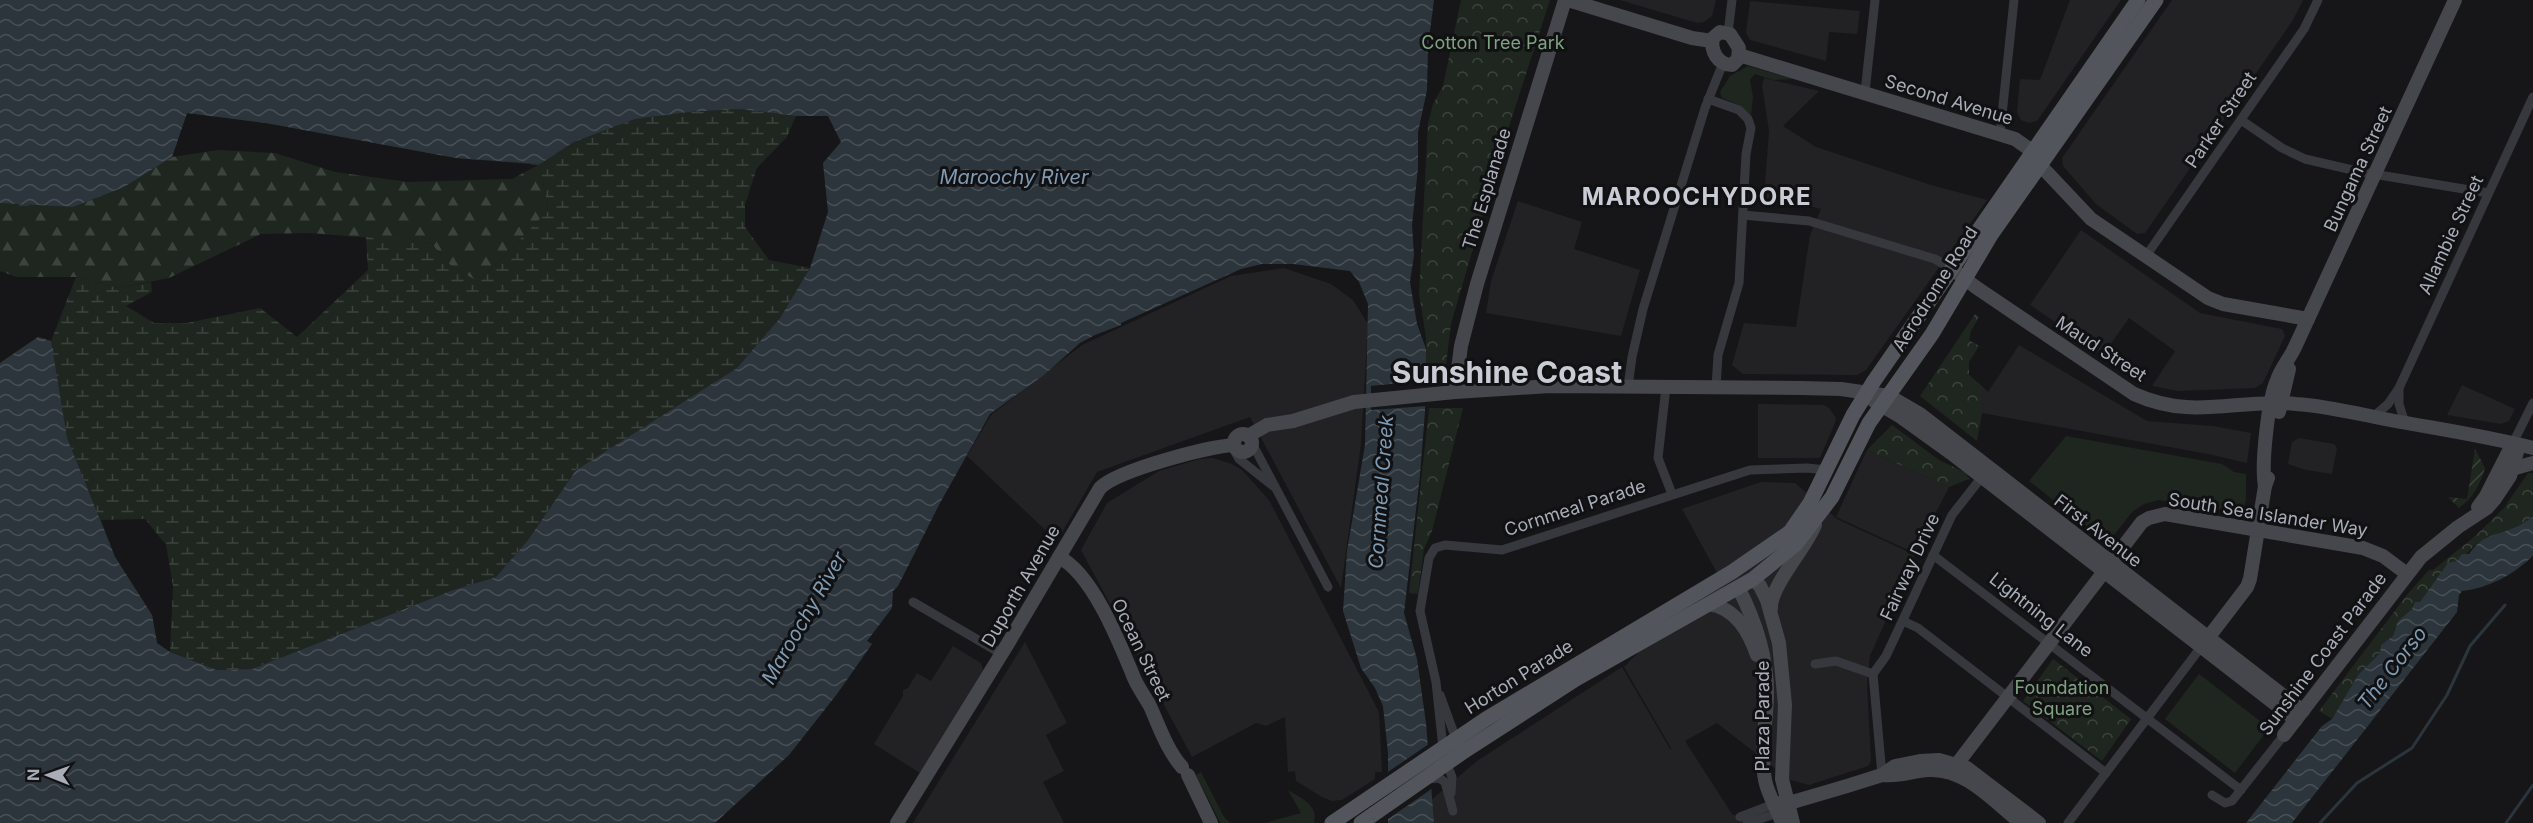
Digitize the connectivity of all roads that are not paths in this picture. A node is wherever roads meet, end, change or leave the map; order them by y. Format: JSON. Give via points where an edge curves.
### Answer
{"nodes":[{"id":1,"x":1567,"y":0,"type":"edge"},
{"id":2,"x":1732,"y":0,"type":"edge"},
{"id":3,"x":1875,"y":0,"type":"edge"},
{"id":4,"x":2014,"y":0,"type":"edge"},
{"id":5,"x":2138,"y":0,"type":"edge"},
{"id":6,"x":2156,"y":0,"type":"edge"},
{"id":7,"x":2318,"y":0,"type":"edge"},
{"id":8,"x":2455,"y":0,"type":"edge"},
{"id":9,"x":1728,"y":33,"type":"junction"},
{"id":10,"x":1712,"y":41,"type":"junction"},
{"id":11,"x":1739,"y":55,"type":"junction"},
{"id":12,"x":1723,"y":63,"type":"junction"},
{"id":13,"x":1865,"y":92,"type":"junction"},
{"id":14,"x":2533,"y":97,"type":"edge"},
{"id":15,"x":1708,"y":99,"type":"junction"},
{"id":16,"x":2241,"y":120,"type":"junction"},
{"id":17,"x":2000,"y":134,"type":"junction"},
{"id":18,"x":2032,"y":151,"type":"junction"},
{"id":19,"x":2040,"y":166,"type":"junction"},
{"id":20,"x":2374,"y":174,"type":"junction"},
{"id":21,"x":2488,"y":193,"type":"junction"},
{"id":22,"x":1743,"y":214,"type":"junction"},
{"id":23,"x":2146,"y":256,"type":"junction"},
{"id":24,"x":1952,"y":269,"type":"junction"},
{"id":25,"x":1965,"y":279,"type":"junction"},
{"id":26,"x":2308,"y":320,"type":"junction"},
{"id":27,"x":1628,"y":387,"type":"junction"},
{"id":28,"x":1666,"y":387,"type":"junction"},
{"id":29,"x":1716,"y":387,"type":"junction"},
{"id":30,"x":2399,"y":388,"type":"junction"},
{"id":31,"x":1455,"y":392,"type":"junction"},
{"id":32,"x":1866,"y":394,"type":"junction"},
{"id":33,"x":1885,"y":401,"type":"junction"},
{"id":34,"x":2276,"y":403,"type":"junction"},
{"id":35,"x":2533,"y":403,"type":"edge"},
{"id":36,"x":2373,"y":417,"type":"junction"},
{"id":37,"x":2405,"y":423,"type":"junction"},
{"id":38,"x":1250,"y":440,"type":"junction"},
{"id":39,"x":2517,"y":440,"type":"junction"},
{"id":40,"x":1234,"y":447,"type":"junction"},
{"id":41,"x":2533,"y":448,"type":"edge"},
{"id":42,"x":2533,"y":463,"type":"edge"},
{"id":43,"x":2512,"y":469,"type":"junction"},
{"id":44,"x":1827,"y":470,"type":"junction"},
{"id":45,"x":1981,"y":478,"type":"junction"},
{"id":46,"x":1273,"y":486,"type":"junction"},
{"id":47,"x":1672,"y":494,"type":"junction"},
{"id":48,"x":1818,"y":518,"type":"junction"},
{"id":49,"x":2467,"y":520,"type":"junction"},
{"id":50,"x":2258,"y":531,"type":"junction"},
{"id":51,"x":1933,"y":555,"type":"junction"},
{"id":52,"x":1059,"y":557,"type":"junction"},
{"id":53,"x":2107,"y":568,"type":"junction"},
{"id":54,"x":1732,"y":572,"type":"junction"},
{"id":55,"x":2407,"y":574,"type":"junction"},
{"id":56,"x":1753,"y":579,"type":"junction"},
{"id":57,"x":1328,"y":587,"type":"dead end"},
{"id":58,"x":1738,"y":587,"type":"junction"},
{"id":59,"x":913,"y":602,"type":"dead end"},
{"id":60,"x":1709,"y":604,"type":"junction"},
{"id":61,"x":1771,"y":611,"type":"junction"},
{"id":62,"x":1903,"y":621,"type":"junction"},
{"id":63,"x":2049,"y":642,"type":"junction"},
{"id":64,"x":2204,"y":643,"type":"junction"},
{"id":65,"x":1002,"y":654,"type":"junction"},
{"id":66,"x":1815,"y":663,"type":"dead end"},
{"id":67,"x":1873,"y":674,"type":"junction"},
{"id":68,"x":1767,"y":683,"type":"junction"},
{"id":69,"x":1436,"y":684,"type":"junction"},
{"id":70,"x":2008,"y":697,"type":"junction"},
{"id":71,"x":2299,"y":715,"type":"junction"},
{"id":72,"x":2147,"y":718,"type":"junction"},
{"id":73,"x":2284,"y":735,"type":"joint"},
{"id":74,"x":1456,"y":739,"type":"junction"},
{"id":75,"x":1434,"y":754,"type":"junction"},
{"id":76,"x":1447,"y":764,"type":"junction"},
{"id":77,"x":1956,"y":768,"type":"junction"},
{"id":78,"x":2106,"y":772,"type":"junction"},
{"id":79,"x":1882,"y":775,"type":"junction"},
{"id":80,"x":1429,"y":778,"type":"junction"},
{"id":81,"x":2241,"y":790,"type":"junction"},
{"id":82,"x":2212,"y":795,"type":"dead end"},
{"id":83,"x":1450,"y":800,"type":"junction"},
{"id":84,"x":1784,"y":808,"type":"edge"},
{"id":85,"x":1453,"y":811,"type":"dead end"},
{"id":86,"x":1743,"y":820,"type":"edge"},
{"id":87,"x":897,"y":823,"type":"edge"},
{"id":88,"x":1211,"y":823,"type":"edge"},
{"id":89,"x":1335,"y":823,"type":"edge"},
{"id":90,"x":1361,"y":823,"type":"edge"},
{"id":91,"x":1793,"y":823,"type":"edge"},
{"id":92,"x":2021,"y":823,"type":"edge"},
{"id":93,"x":2039,"y":823,"type":"edge"},
{"id":94,"x":2067,"y":823,"type":"edge"}],
"edges":[{"from":1,"to":10,"type":"street"},
{"from":1,"to":31,"type":"street","name":"The Esplanade","via":[[1477,284],[1461,346]]},
{"from":2,"to":9,"type":"street"},
{"from":3,"to":13,"type":"street"},
{"from":4,"to":17,"type":"street"},
{"from":5,"to":18,"type":"main road","name":"Aerodrome Road"},
{"from":6,"to":19,"type":"main road","name":"Aerodrome Road"},
{"from":7,"to":16,"type":"street","name":"Parker Street","via":[[2304,29]]},
{"from":8,"to":20,"type":"street","name":"Bungama Street"},
{"from":9,"to":10,"type":"street","via":[[1720,32]]},
{"from":9,"to":11,"type":"street","via":[[1737,44]]},
{"from":10,"to":12,"type":"street","via":[[1714,52]]},
{"from":11,"to":12,"type":"street","via":[[1732,65]]},
{"from":11,"to":13,"type":"street","name":"Second Avenue"},
{"from":12,"to":15,"type":"street"},
{"from":13,"to":17,"type":"street","name":"Second Avenue"},
{"from":14,"to":21,"type":"street","name":"Allambie Street"},
{"from":15,"to":22,"type":"street","via":[[1740,110],[1750,123]]},
{"from":15,"to":27,"type":"street","via":[[1639,323]]},
{"from":16,"to":20,"type":"street","via":[[2305,159]]},
{"from":16,"to":23,"type":"street","name":"Parker Street"},
{"from":17,"to":18,"type":"street","name":"Second Avenue"},
{"from":18,"to":19,"type":"street"},
{"from":18,"to":24,"type":"main road","name":"Aerodrome Road"},
{"from":19,"to":23,"type":"street","via":[[2091,219]]},
{"from":19,"to":25,"type":"main road","name":"Aerodrome Road"},
{"from":20,"to":21,"type":"street"},
{"from":20,"to":26,"type":"street","name":"Bungama Street"},
{"from":21,"to":30,"type":"street","name":"Allambie Street"},
{"from":22,"to":24,"type":"street","name":"Maud Street","via":[[1822,224],[1935,259]]},
{"from":22,"to":29,"type":"street","via":[[1739,283],[1718,355]]},
{"from":23,"to":26,"type":"street","via":[[2215,302]]},
{"from":24,"to":25,"type":"street","name":"Maud Street"},
{"from":24,"to":32,"type":"main road","name":"Aerodrome Road"},
{"from":25,"to":33,"type":"main road","name":"Aerodrome Road"},
{"from":25,"to":34,"type":"street","name":"Maud Street","via":[[2134,394],[2153,402],[2195,409]]},
{"from":26,"to":34,"type":"street","name":"Bungama Street","via":[[2277,379]]},
{"from":27,"to":28,"type":"street","name":"First Avenue"},
{"from":27,"to":31,"type":"street","name":"First Avenue","via":[[1550,386]]},
{"from":28,"to":29,"type":"street","name":"First Avenue"},
{"from":28,"to":47,"type":"street","via":[[1658,458]]},
{"from":29,"to":32,"type":"street","name":"First Avenue","via":[[1828,388]]},
{"from":30,"to":36,"type":"street","name":"Allambie Street"},
{"from":30,"to":37,"type":"street"},
{"from":31,"to":38,"type":"street","via":[[1344,405],[1270,424]]},
{"from":32,"to":33,"type":"street","name":"First Avenue"},
{"from":32,"to":44,"type":"main road","name":"Aerodrome Road"},
{"from":33,"to":45,"type":"street","name":"First Avenue"},
{"from":33,"to":48,"type":"main road","name":"Aerodrome Road"},
{"from":33,"to":53,"type":"street","name":"First Avenue","via":[[1920,414]]},
{"from":34,"to":36,"type":"street","name":"Maud Street"},
{"from":34,"to":50,"type":"street","name":"Bungama Street","via":[[2262,473],[2265,486]]},
{"from":35,"to":39,"type":"street"},
{"from":36,"to":37,"type":"street","name":"Maud Street"},
{"from":37,"to":39,"type":"street","name":"Maud Street"},
{"from":38,"to":40,"type":"street","via":[[1239,434]]},
{"from":38,"to":46,"type":"street"},
{"from":39,"to":41,"type":"street","name":"Maud Street"},
{"from":39,"to":43,"type":"street","name":"Sunshine Coast Parade"},
{"from":39,"to":49,"type":"street","name":"Sunshine Coast Parade","via":[[2486,496]]},
{"from":40,"to":46,"type":"street","via":[[1239,459]]},
{"from":40,"to":52,"type":"street","name":"Duporth Avenue","via":[[1201,449],[1104,484]]},
{"from":42,"to":43,"type":"street"},
{"from":43,"to":49,"type":"street","name":"Sunshine Coast Parade","via":[[2507,483],[2487,508]]},
{"from":44,"to":47,"type":"street","name":"Cornmeal Parade","via":[[1757,469]]},
{"from":44,"to":54,"type":"main road","name":"Aerodrome Road","via":[[1790,532]]},
{"from":45,"to":51,"type":"street","name":"Fairway Drive","via":[[1952,515]]},
{"from":45,"to":53,"type":"street","name":"First Avenue"},
{"from":46,"to":57,"type":"street"},
{"from":47,"to":69,"type":"street","name":"Cornmeal Parade","via":[[1502,550],[1445,545],[1433,550],[1420,606]]},
{"from":48,"to":56,"type":"main road","name":"Aerodrome Road","via":[[1789,551]]},
{"from":48,"to":61,"type":"street","via":[[1773,592]]},
{"from":49,"to":55,"type":"street","name":"Sunshine Coast Parade","via":[[2428,549]]},
{"from":50,"to":53,"type":"street","name":"South Sea Islander Way","via":[[2157,515],[2142,522]]},
{"from":50,"to":55,"type":"street","name":"South Sea Islander Way","via":[[2373,551]]},
{"from":50,"to":64,"type":"street","name":"Bungama Street","via":[[2247,587]]},
{"from":51,"to":62,"type":"street","name":"Fairway Drive"},
{"from":51,"to":63,"type":"street","name":"Lightning Lane"},
{"from":52,"to":65,"type":"street","name":"Duporth Avenue"},
{"from":52,"to":88,"type":"street","name":"Ocean Street","via":[[1075,567],[1088,584],[1155,722]]},
{"from":53,"to":63,"type":"street","name":"South Sea Islander Way"},
{"from":53,"to":64,"type":"street","name":"First Avenue"},
{"from":54,"to":56,"type":"main road"},
{"from":54,"to":58,"type":"main road"},
{"from":54,"to":74,"type":"main road","name":"Horton Parade"},
{"from":55,"to":71,"type":"street","name":"Sunshine Coast Parade"},
{"from":56,"to":58,"type":"main road","name":"Aerodrome Road"},
{"from":56,"to":61,"type":"street","name":"Plaza Parade","via":[[1763,590]]},
{"from":58,"to":60,"type":"main road","name":"Horton Parade"},
{"from":58,"to":68,"type":"street","name":"Plaza Parade","via":[[1758,632]]},
{"from":59,"to":65,"type":"street"},
{"from":60,"to":68,"type":"street","via":[[1727,610],[1742,625]]},
{"from":60,"to":76,"type":"main road","name":"Horton Parade","via":[[1576,679]]},
{"from":61,"to":84,"type":"street","name":"Plaza Parade","via":[[1785,688],[1781,758]]},
{"from":62,"to":67,"type":"street","name":"Fairway Drive"},
{"from":62,"to":70,"type":"street","via":[[1918,628]]},
{"from":63,"to":70,"type":"street","name":"South Sea Islander Way"},
{"from":63,"to":72,"type":"street","name":"Lightning Lane"},
{"from":64,"to":71,"type":"street","name":"First Avenue"},
{"from":64,"to":72,"type":"street"},
{"from":65,"to":87,"type":"street","name":"Duporth Avenue"},
{"from":66,"to":67,"type":"street","via":[[1836,661]]},
{"from":67,"to":79,"type":"street"},
{"from":68,"to":84,"type":"street","name":"Plaza Parade","via":[[1764,775]]},
{"from":69,"to":74,"type":"street","name":"Cornmeal Parade"},
{"from":69,"to":75,"type":"street","name":"Cornmeal Parade"},
{"from":70,"to":77,"type":"street","name":"South Sea Islander Way"},
{"from":70,"to":78,"type":"street"},
{"from":71,"to":73,"type":"street","name":"Sunshine Coast Parade"},
{"from":72,"to":78,"type":"street"},
{"from":72,"to":81,"type":"street","name":"Lightning Lane"},
{"from":73,"to":81,"type":"street","name":"Sunshine Coast Parade"},
{"from":74,"to":75,"type":"main road","name":"Horton Parade"},
{"from":74,"to":76,"type":"main road"},
{"from":75,"to":76,"type":"main road"},
{"from":75,"to":89,"type":"main road","name":"Horton Parade"},
{"from":76,"to":80,"type":"main road","name":"Horton Parade"},
{"from":76,"to":83,"type":"street","via":[[1452,779]]},
{"from":77,"to":79,"type":"street","via":[[1899,777]]},
{"from":77,"to":92,"type":"street"},
{"from":77,"to":93,"type":"street","via":[[1967,768]]},
{"from":78,"to":94,"type":"street"},
{"from":79,"to":84,"type":"street"},
{"from":80,"to":83,"type":"street","via":[[1445,782]]},
{"from":80,"to":90,"type":"main road","name":"Horton Parade"},
{"from":81,"to":82,"type":"street","via":[[2225,803]]},
{"from":83,"to":85,"type":"street"},
{"from":84,"to":86,"type":"street"},
{"from":84,"to":91,"type":"street","name":"Plaza Parade"}]}
